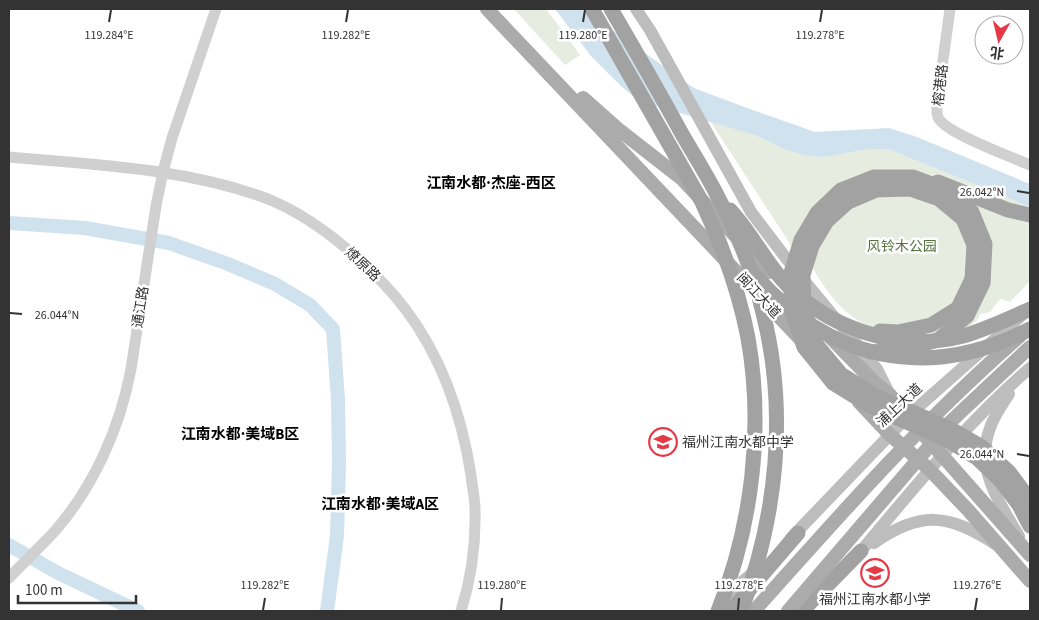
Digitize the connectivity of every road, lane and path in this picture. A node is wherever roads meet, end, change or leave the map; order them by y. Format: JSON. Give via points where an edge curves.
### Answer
{"nodes":[{"id":1,"x":216,"y":9,"type":"edge"},
{"id":2,"x":487,"y":9,"type":"edge"},
{"id":3,"x":497,"y":9,"type":"edge"},
{"id":4,"x":592,"y":9,"type":"edge"},
{"id":5,"x":611,"y":9,"type":"edge"},
{"id":6,"x":636,"y":9,"type":"edge"},
{"id":7,"x":950,"y":9,"type":"edge"},
{"id":8,"x":9,"y":157,"type":"edge"},
{"id":9,"x":1030,"y":165,"type":"edge"},
{"id":10,"x":163,"y":172,"type":"junction"},
{"id":11,"x":913,"y":177,"type":"junction"},
{"id":12,"x":682,"y":179,"type":"junction"},
{"id":13,"x":718,"y":196,"type":"junction"},
{"id":14,"x":702,"y":202,"type":"junction"},
{"id":15,"x":1030,"y":216,"type":"edge"},
{"id":16,"x":789,"y":262,"type":"junction"},
{"id":17,"x":1030,"y":308,"type":"edge"},
{"id":18,"x":847,"y":328,"type":"junction"},
{"id":19,"x":1030,"y":328,"type":"edge"},
{"id":20,"x":989,"y":344,"type":"junction"},
{"id":21,"x":1030,"y":347,"type":"edge"},
{"id":22,"x":871,"y":352,"type":"junction"},
{"id":23,"x":1030,"y":368,"type":"edge"},
{"id":24,"x":1019,"y":378,"type":"junction"},
{"id":25,"x":890,"y":394,"type":"junction"},
{"id":26,"x":908,"y":416,"type":"junction"},
{"id":27,"x":889,"y":434,"type":"junction"},
{"id":28,"x":942,"y":456,"type":"junction"},
{"id":29,"x":929,"y":469,"type":"junction"},
{"id":30,"x":1030,"y":500,"type":"edge"},
{"id":31,"x":1030,"y":526,"type":"edge"},
{"id":32,"x":798,"y":532,"type":"junction"},
{"id":33,"x":1003,"y":549,"type":"junction"},
{"id":34,"x":861,"y":552,"type":"junction"},
{"id":35,"x":1029,"y":554,"type":"edge"},
{"id":36,"x":9,"y":578,"type":"edge"},
{"id":37,"x":1030,"y":581,"type":"edge"},
{"id":38,"x":462,"y":611,"type":"edge"},
{"id":39,"x":718,"y":611,"type":"edge"},
{"id":40,"x":731,"y":611,"type":"edge"},
{"id":41,"x":740,"y":611,"type":"edge"},
{"id":42,"x":754,"y":611,"type":"edge"},
{"id":43,"x":788,"y":611,"type":"edge"},
{"id":44,"x":802,"y":611,"type":"edge"},
{"id":45,"x":809,"y":611,"type":"edge"}],
"edges":[{"from":1,"to":10,"type":"street","name":"通江路"},
{"from":2,"to":27,"type":"main road","name":"闽江大道"},
{"from":3,"to":12,"type":"main road","name":"闽江大道","via":[[584,99]]},
{"from":4,"to":14,"type":"highway","bridge":true},
{"from":5,"to":13,"type":"highway","bridge":true},
{"from":6,"to":16,"type":"main road","via":[[751,212]]},
{"from":7,"to":9,"type":"street","name":"榕港路","via":[[937,104],[939,119],[952,131]]},
{"from":8,"to":10,"type":"street","name":"燎原路"},
{"from":10,"to":36,"type":"street","name":"通江路","via":[[131,370],[118,421],[82,495],[55,531]]},
{"from":10,"to":38,"type":"street","name":"燎原路","via":[[240,190],[296,213],[349,250],[407,311],[448,388],[467,450],[475,529]]},
{"from":11,"to":15,"type":"highway","bridge":true,"via":[[942,183]]},
{"from":11,"to":22,"type":"highway","bridge":true,"via":[[945,188],[972,212],[985,244],[984,283],[967,316],[938,340],[902,350]]},
{"from":11,"to":31,"type":"highway","bridge":true,"via":[[874,178],[841,190],[817,213],[801,240],[791,273],[792,309],[804,347],[832,383],[872,407],[946,439],[977,458],[1000,480]]},
{"from":12,"to":16,"type":"main road"},
{"from":12,"to":25,"type":"main road","name":"闽江大道","via":[[874,382]]},
{"from":13,"to":18,"type":"highway","bridge":true,"via":[[780,277],[815,308]]},
{"from":13,"to":41,"type":"highway","bridge":true,"via":[[745,258],[763,313],[775,392],[776,444],[771,497],[760,550]]},
{"from":14,"to":22,"type":"highway","bridge":true,"via":[[747,266],[787,309],[827,336]]},
{"from":14,"to":39,"type":"highway","bridge":true,"via":[[736,289],[748,340],[754,395],[752,471],[745,519]]},
{"from":16,"to":18,"type":"main road"},
{"from":17,"to":18,"type":"highway","bridge":true,"via":[[988,328],[938,340],[895,339]]},
{"from":17,"to":20,"type":"main road","name":"浦上大道"},
{"from":18,"to":20,"type":"main road","via":[[871,342],[905,349],[949,350]]},
{"from":18,"to":25,"type":"main road"},
{"from":18,"to":30,"type":"highway","bridge":true,"via":[[898,332],[931,325],[958,308],[972,278],[974,246],[963,219],[939,199],[910,189],[876,190],[848,202],[827,221],[812,246],[803,275],[804,309],[816,344],[841,374],[876,396],[950,428],[982,447],[1009,472]]},
{"from":19,"to":22,"type":"highway","bridge":true,"via":[[990,347],[965,354],[914,358]]},
{"from":19,"to":42,"type":"main road","bridge":true,"via":[[976,375],[840,515]]},
{"from":20,"to":26,"type":"main road","name":"浦上大道"},
{"from":21,"to":43,"type":"main road","bridge":true,"via":[[948,424]]},
{"from":23,"to":24,"type":"main road"},
{"from":24,"to":28,"type":"main road"},
{"from":24,"to":35,"type":"main road","via":[[989,429],[985,460],[994,493]]},
{"from":25,"to":26,"type":"main road","name":"闽江大道"},
{"from":26,"to":27,"type":"main road","name":"浦上大道"},
{"from":26,"to":28,"type":"main road","name":"闽江大道"},
{"from":27,"to":29,"type":"main road","name":"闽江大道"},
{"from":27,"to":32,"type":"main road","name":"浦上大道"},
{"from":28,"to":29,"type":"main road"},
{"from":28,"to":35,"type":"main road","name":"闽江大道"},
{"from":29,"to":33,"type":"main road","name":"闽江大道"},
{"from":29,"to":34,"type":"main road"},
{"from":32,"to":39,"type":"main road","name":"浦上大道","via":[[742,581]]},
{"from":32,"to":40,"type":"highway"},
{"from":33,"to":34,"type":"main road","via":[[955,523],[923,520],[890,531]]},
{"from":33,"to":37,"type":"main road","name":"闽江大道"},
{"from":34,"to":44,"type":"highway"},
{"from":34,"to":45,"type":"main road"}]}
